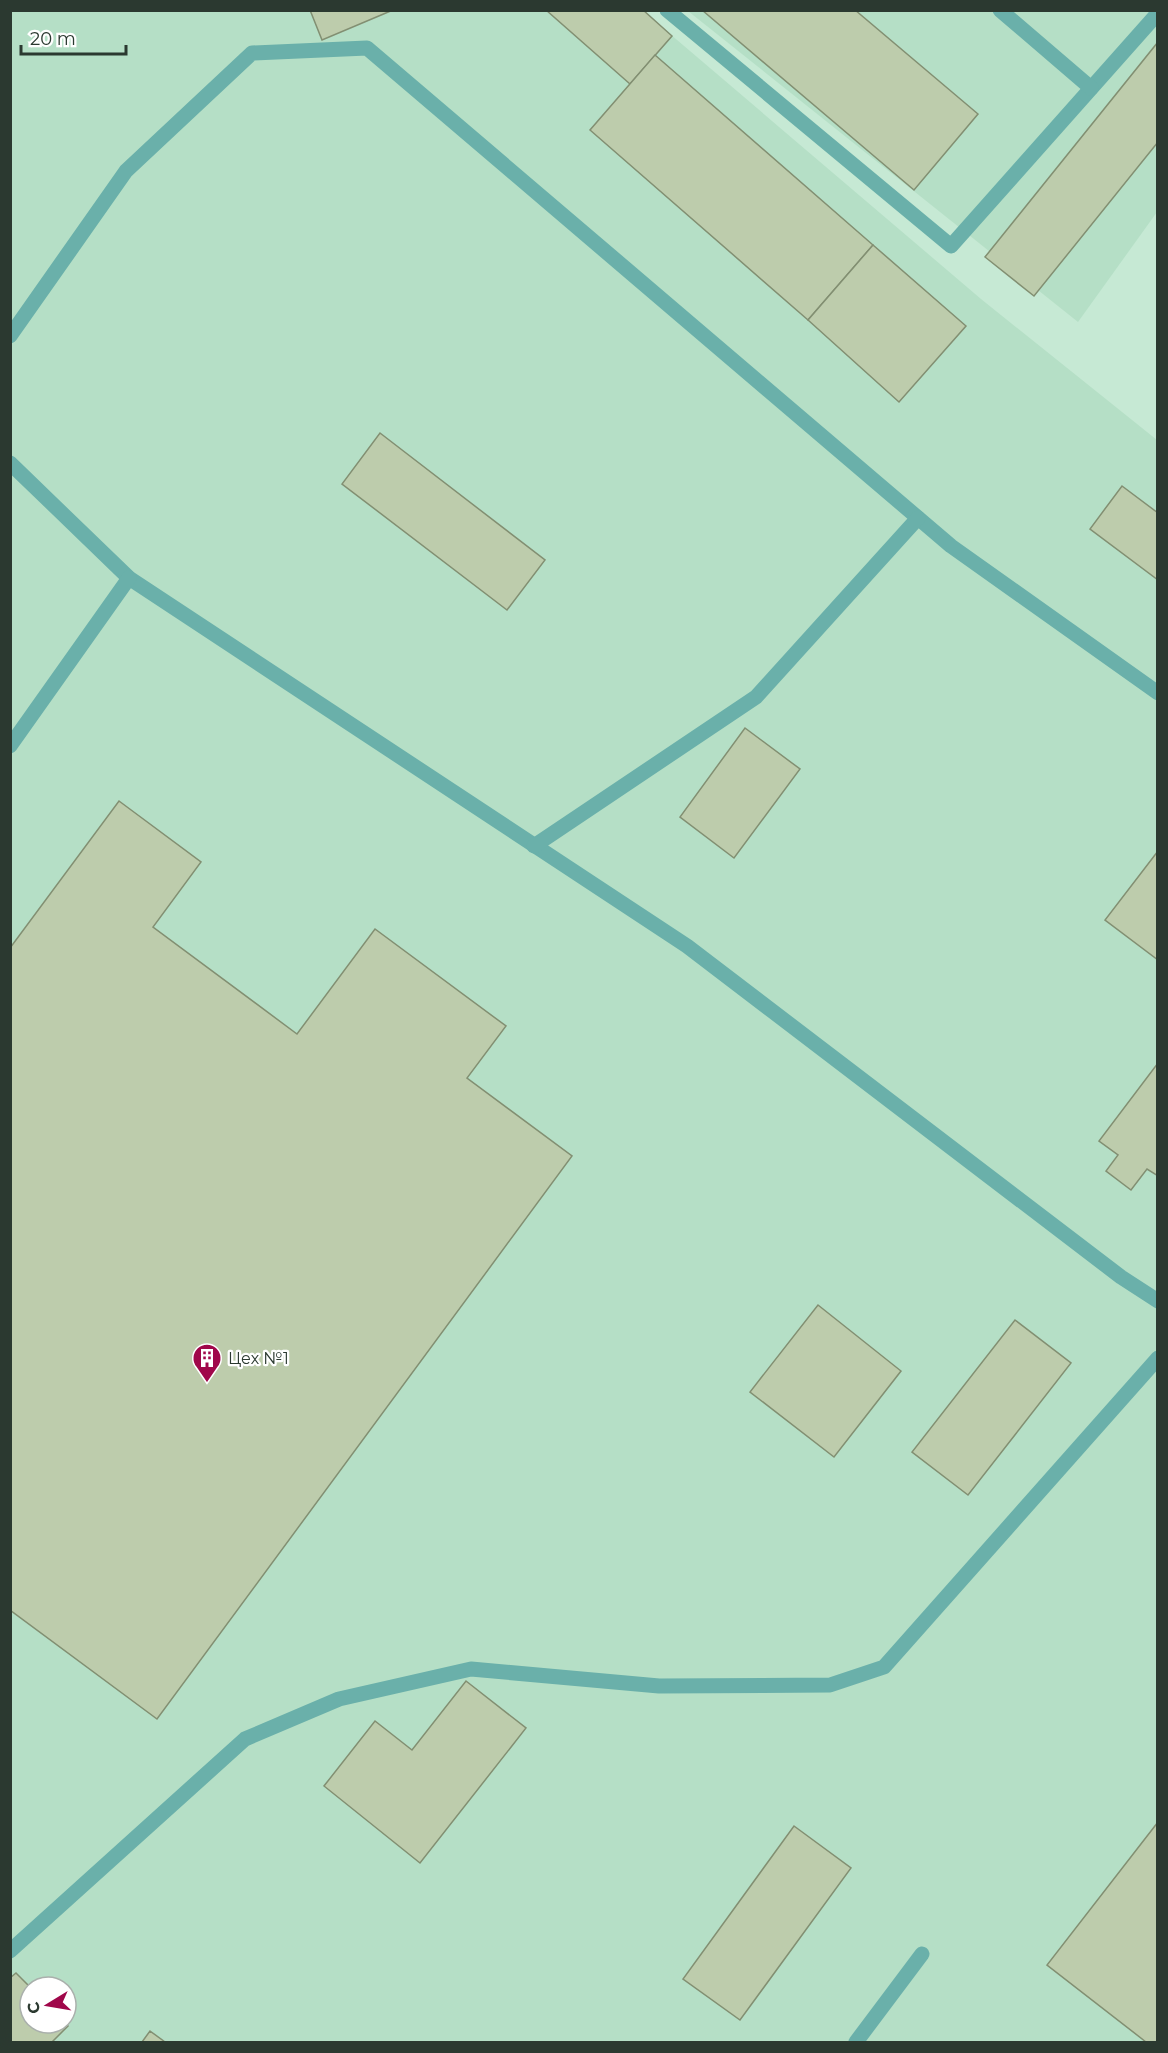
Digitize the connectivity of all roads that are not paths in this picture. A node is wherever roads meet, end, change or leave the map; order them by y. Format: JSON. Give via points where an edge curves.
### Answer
{"nodes":[{"id":1,"x":667,"y":10,"type":"edge"},
{"id":2,"x":1000,"y":10,"type":"edge"},
{"id":3,"x":1158,"y":13,"type":"edge"},
{"id":4,"x":1091,"y":88,"type":"junction"},
{"id":5,"x":10,"y":336,"type":"edge"},
{"id":6,"x":10,"y":463,"type":"edge"},
{"id":7,"x":918,"y":518,"type":"junction"},
{"id":8,"x":129,"y":578,"type":"junction"},
{"id":9,"x":1158,"y":693,"type":"edge"},
{"id":10,"x":10,"y":746,"type":"edge"},
{"id":11,"x":534,"y":846,"type":"junction"},
{"id":12,"x":1158,"y":1301,"type":"edge"},
{"id":13,"x":1158,"y":1358,"type":"edge"},
{"id":14,"x":10,"y":1951,"type":"edge"},
{"id":15,"x":922,"y":1954,"type":"dead end"},
{"id":16,"x":856,"y":2043,"type":"edge"}],
"edges":[{"from":1,"to":4,"type":"lane","via":[[951,246]]},
{"from":2,"to":4,"type":"lane"},
{"from":3,"to":4,"type":"lane"},
{"from":5,"to":7,"type":"lane","via":[[126,171],[252,53],[367,48]]},
{"from":6,"to":8,"type":"lane"},
{"from":7,"to":9,"type":"lane","via":[[951,546]]},
{"from":7,"to":11,"type":"lane","via":[[756,698]]},
{"from":8,"to":10,"type":"lane"},
{"from":8,"to":11,"type":"lane"},
{"from":11,"to":12,"type":"lane","via":[[687,946],[1121,1277]]},
{"from":13,"to":14,"type":"lane","via":[[884,1667],[830,1685],[671,1686],[471,1669],[339,1699],[245,1739]]},
{"from":15,"to":16,"type":"lane"}]}
